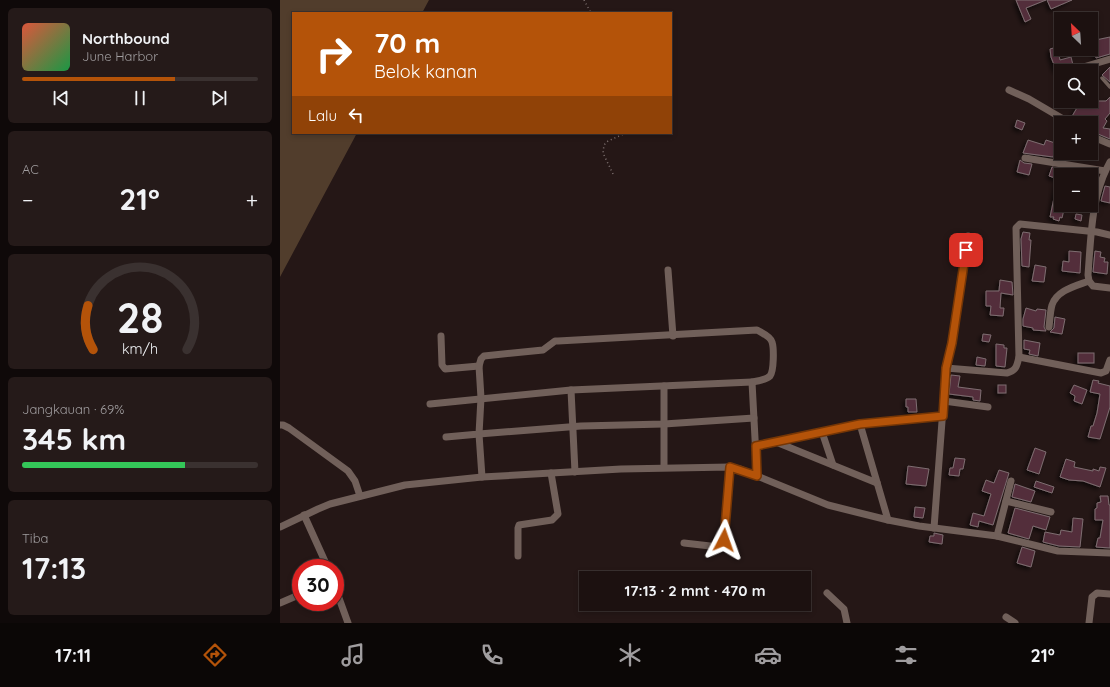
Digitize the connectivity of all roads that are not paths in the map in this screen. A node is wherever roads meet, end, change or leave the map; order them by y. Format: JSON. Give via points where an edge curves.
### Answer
{"nodes":[{"id":1,"x":1110,"y":59,"type":"edge"},
{"id":2,"x":1093,"y":64,"type":"edge"},
{"id":3,"x":1102,"y":78,"type":"dead end"},
{"id":4,"x":1110,"y":88,"type":"edge"},
{"id":5,"x":1009,"y":90,"type":"dead end"},
{"id":6,"x":1058,"y":116,"type":"edge"},
{"id":7,"x":1098,"y":139,"type":"edge"},
{"id":8,"x":1110,"y":144,"type":"edge"},
{"id":9,"x":1025,"y":158,"type":"dead end"},
{"id":10,"x":1110,"y":162,"type":"edge"},
{"id":11,"x":1106,"y":176,"type":"edge"},
{"id":12,"x":1092,"y":232,"type":"junction"},
{"id":13,"x":1110,"y":235,"type":"edge"},
{"id":14,"x":968,"y":236,"type":"dead end"},
{"id":15,"x":668,"y":270,"type":"dead end"},
{"id":16,"x":1089,"y":281,"type":"junction"},
{"id":17,"x":1110,"y":288,"type":"edge"},
{"id":18,"x":1049,"y":327,"type":"dead end"},
{"id":19,"x":441,"y":336,"type":"dead end"},
{"id":20,"x":673,"y":336,"type":"junction"},
{"id":21,"x":1019,"y":357,"type":"junction"},
{"id":22,"x":1110,"y":360,"type":"edge"},
{"id":23,"x":479,"y":366,"type":"junction"},
{"id":24,"x":946,"y":368,"type":"junction"},
{"id":25,"x":752,"y":382,"type":"junction"},
{"id":26,"x":664,"y":386,"type":"junction"},
{"id":27,"x":571,"y":390,"type":"junction"},
{"id":28,"x":481,"y":398,"type":"junction"},
{"id":29,"x":944,"y":401,"type":"junction"},
{"id":30,"x":430,"y":404,"type":"dead end"},
{"id":31,"x":988,"y":407,"type":"dead end"},
{"id":32,"x":943,"y":416,"type":"junction"},
{"id":33,"x":754,"y":418,"type":"junction"},
{"id":34,"x":664,"y":424,"type":"junction"},
{"id":35,"x":860,"y":424,"type":"junction"},
{"id":36,"x":280,"y":425,"type":"edge"},
{"id":37,"x":573,"y":427,"type":"junction"},
{"id":38,"x":822,"y":432,"type":"junction"},
{"id":39,"x":479,"y":434,"type":"junction"},
{"id":40,"x":446,"y":437,"type":"dead end"},
{"id":41,"x":776,"y":442,"type":"junction"},
{"id":42,"x":756,"y":446,"type":"junction"},
{"id":43,"x":833,"y":465,"type":"junction"},
{"id":44,"x":664,"y":467,"type":"junction"},
{"id":45,"x":730,"y":467,"type":"junction"},
{"id":46,"x":575,"y":472,"type":"junction"},
{"id":47,"x":551,"y":473,"type":"junction"},
{"id":48,"x":757,"y":476,"type":"junction"},
{"id":49,"x":482,"y":477,"type":"junction"},
{"id":50,"x":1011,"y":481,"type":"dead end"},
{"id":51,"x":877,"y":483,"type":"junction"},
{"id":52,"x":360,"y":496,"type":"junction"},
{"id":53,"x":1006,"y":501,"type":"junction"},
{"id":54,"x":1051,"y":512,"type":"dead end"},
{"id":55,"x":304,"y":515,"type":"junction"},
{"id":56,"x":888,"y":520,"type":"junction"},
{"id":57,"x":280,"y":527,"type":"edge"},
{"id":58,"x":934,"y":528,"type":"junction"},
{"id":59,"x":997,"y":536,"type":"junction"},
{"id":60,"x":684,"y":543,"type":"dead end"},
{"id":61,"x":1110,"y":553,"type":"edge"},
{"id":62,"x":518,"y":556,"type":"dead end"},
{"id":63,"x":324,"y":559,"type":"edge"},
{"id":64,"x":826,"y":593,"type":"dead end"},
{"id":65,"x":1110,"y":594,"type":"edge"},
{"id":66,"x":292,"y":598,"type":"edge"},
{"id":67,"x":280,"y":603,"type":"edge"},
{"id":68,"x":344,"y":611,"type":"edge"},
{"id":69,"x":1006,"y":617,"type":"dead end"},
{"id":70,"x":348,"y":623,"type":"edge"},
{"id":71,"x":847,"y":623,"type":"edge"},
{"id":72,"x":1015,"y":623,"type":"edge"},
{"id":73,"x":1089,"y":623,"type":"edge"}],
"edges":[{"from":1,"to":2,"type":"street"},
{"from":3,"to":4,"type":"lane"},
{"from":5,"to":6,"type":"street"},
{"from":7,"to":8,"type":"street"},
{"from":9,"to":11,"type":"street"},
{"from":10,"to":11,"type":"street"},
{"from":11,"to":12,"type":"street","via":[[1098,188]]},
{"from":12,"to":13,"type":"street"},
{"from":12,"to":16,"type":"street"},
{"from":12,"to":21,"type":"street","via":[[1020,224],[1016,228]]},
{"from":14,"to":24,"type":"street"},
{"from":15,"to":20,"type":"street"},
{"from":16,"to":17,"type":"street","via":[[1093,286]]},
{"from":16,"to":18,"type":"street","via":[[1068,288],[1054,300]]},
{"from":19,"to":23,"type":"street","via":[[444,369]]},
{"from":20,"to":23,"type":"street","via":[[558,341],[543,350],[484,356]]},
{"from":20,"to":25,"type":"street","via":[[757,330],[768,336],[772,342],[771,374],[767,378]]},
{"from":21,"to":22,"type":"street","via":[[1101,373],[1106,371]]},
{"from":21,"to":24,"type":"street","via":[[1016,369],[1007,373]]},
{"from":23,"to":28,"type":"street"},
{"from":24,"to":29,"type":"street"},
{"from":25,"to":26,"type":"street"},
{"from":25,"to":33,"type":"street"},
{"from":26,"to":27,"type":"street"},
{"from":26,"to":34,"type":"street"},
{"from":27,"to":28,"type":"street"},
{"from":27,"to":37,"type":"street"},
{"from":28,"to":30,"type":"street"},
{"from":28,"to":39,"type":"street"},
{"from":29,"to":31,"type":"street"},
{"from":29,"to":32,"type":"street"},
{"from":32,"to":35,"type":"street"},
{"from":32,"to":58,"type":"street"},
{"from":33,"to":34,"type":"street"},
{"from":33,"to":42,"type":"street"},
{"from":34,"to":37,"type":"street"},
{"from":34,"to":44,"type":"street"},
{"from":35,"to":38,"type":"street"},
{"from":35,"to":51,"type":"street"},
{"from":36,"to":52,"type":"street","via":[[289,428],[348,471]]},
{"from":37,"to":39,"type":"street"},
{"from":37,"to":46,"type":"street"},
{"from":38,"to":41,"type":"street"},
{"from":38,"to":43,"type":"street"},
{"from":39,"to":40,"type":"street"},
{"from":39,"to":49,"type":"street"},
{"from":41,"to":42,"type":"street"},
{"from":41,"to":43,"type":"street"},
{"from":42,"to":48,"type":"street"},
{"from":43,"to":51,"type":"street"},
{"from":44,"to":45,"type":"street"},
{"from":44,"to":46,"type":"street"},
{"from":45,"to":48,"type":"street"},
{"from":45,"to":60,"type":"street","via":[[724,544],[719,547]]},
{"from":46,"to":47,"type":"street"},
{"from":47,"to":49,"type":"street"},
{"from":47,"to":62,"type":"street","via":[[558,514],[552,520],[519,525]]},
{"from":48,"to":56,"type":"street","via":[[828,505]]},
{"from":49,"to":52,"type":"street","via":[[405,485]]},
{"from":50,"to":53,"type":"street"},
{"from":51,"to":56,"type":"street"},
{"from":52,"to":55,"type":"street","via":[[324,506]]},
{"from":53,"to":54,"type":"street"},
{"from":53,"to":59,"type":"street"},
{"from":55,"to":57,"type":"street"},
{"from":55,"to":63,"type":"street"},
{"from":56,"to":58,"type":"street"},
{"from":58,"to":59,"type":"street"},
{"from":59,"to":61,"type":"street","via":[[1058,551]]},
{"from":64,"to":71,"type":"street","via":[[844,609]]},
{"from":65,"to":73,"type":"street","via":[[1097,593],[1092,597]]},
{"from":66,"to":67,"type":"street"},
{"from":68,"to":70,"type":"street"},
{"from":69,"to":72,"type":"street"}]}
